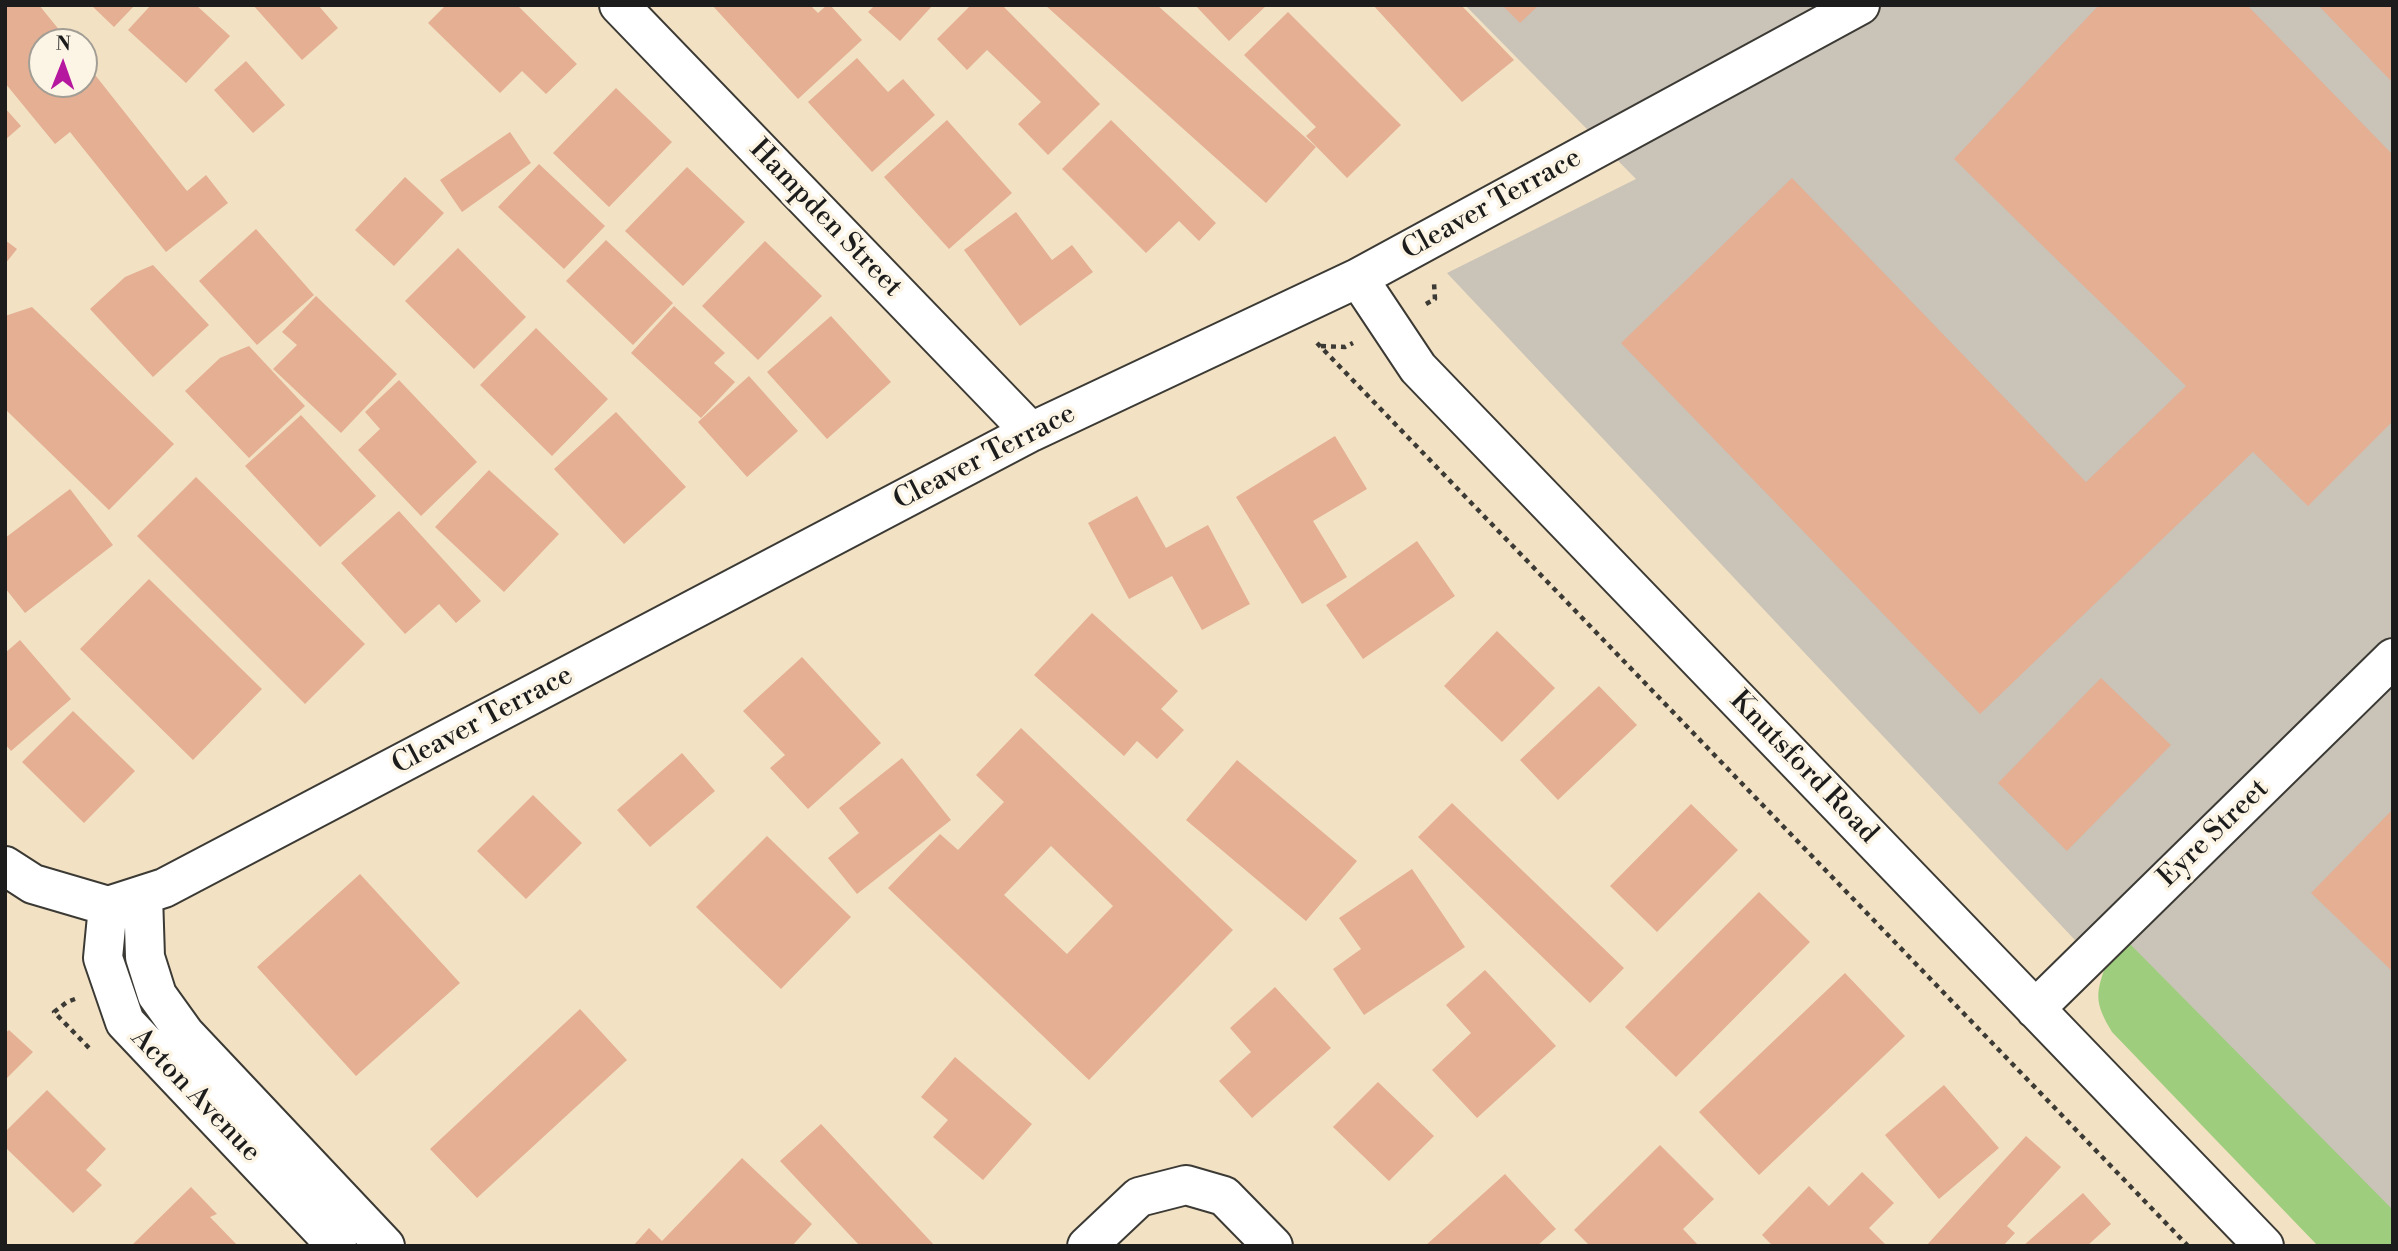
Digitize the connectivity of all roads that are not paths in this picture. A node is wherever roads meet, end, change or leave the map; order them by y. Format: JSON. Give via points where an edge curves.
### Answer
{"nodes":[{"id":1,"x":619,"y":5,"type":"edge"},
{"id":2,"x":1860,"y":5,"type":"edge"},
{"id":3,"x":1358,"y":278,"type":"junction"},
{"id":4,"x":1031,"y":432,"type":"junction"},
{"id":5,"x":2393,"y":658,"type":"edge"},
{"id":6,"x":5,"y":866,"type":"edge"},
{"id":7,"x":125,"y":900,"type":"junction"},
{"id":8,"x":2035,"y":1009,"type":"junction"},
{"id":9,"x":337,"y":1246,"type":"edge"},
{"id":10,"x":385,"y":1246,"type":"edge"},
{"id":11,"x":1087,"y":1246,"type":"edge"},
{"id":12,"x":1273,"y":1246,"type":"edge"},
{"id":13,"x":2264,"y":1246,"type":"edge"}],
"edges":[{"from":1,"to":4,"type":"street","name":"Hampden Street"},
{"from":2,"to":3,"type":"street","name":"Cleaver Terrace"},
{"from":3,"to":4,"type":"street","name":"Cleaver Terrace"},
{"from":3,"to":8,"type":"street","name":"Knutsford Road","via":[[1418,368]]},
{"from":4,"to":7,"type":"street","name":"Cleaver Terrace","via":[[164,888]]},
{"from":5,"to":8,"type":"street","name":"Eyre Street"},
{"from":6,"to":7,"type":"street","via":[[33,884]]},
{"from":7,"to":9,"type":"street","name":"Acton Avenue","via":[[103,958],[125,1023]]},
{"from":7,"to":10,"type":"street","name":"Acton Avenue","via":[[157,995],[185,1034]]},
{"from":8,"to":13,"type":"street","name":"Knutsford Road"},
{"from":11,"to":12,"type":"street","via":[[1139,1197],[1186,1185],[1224,1196]]}]}
